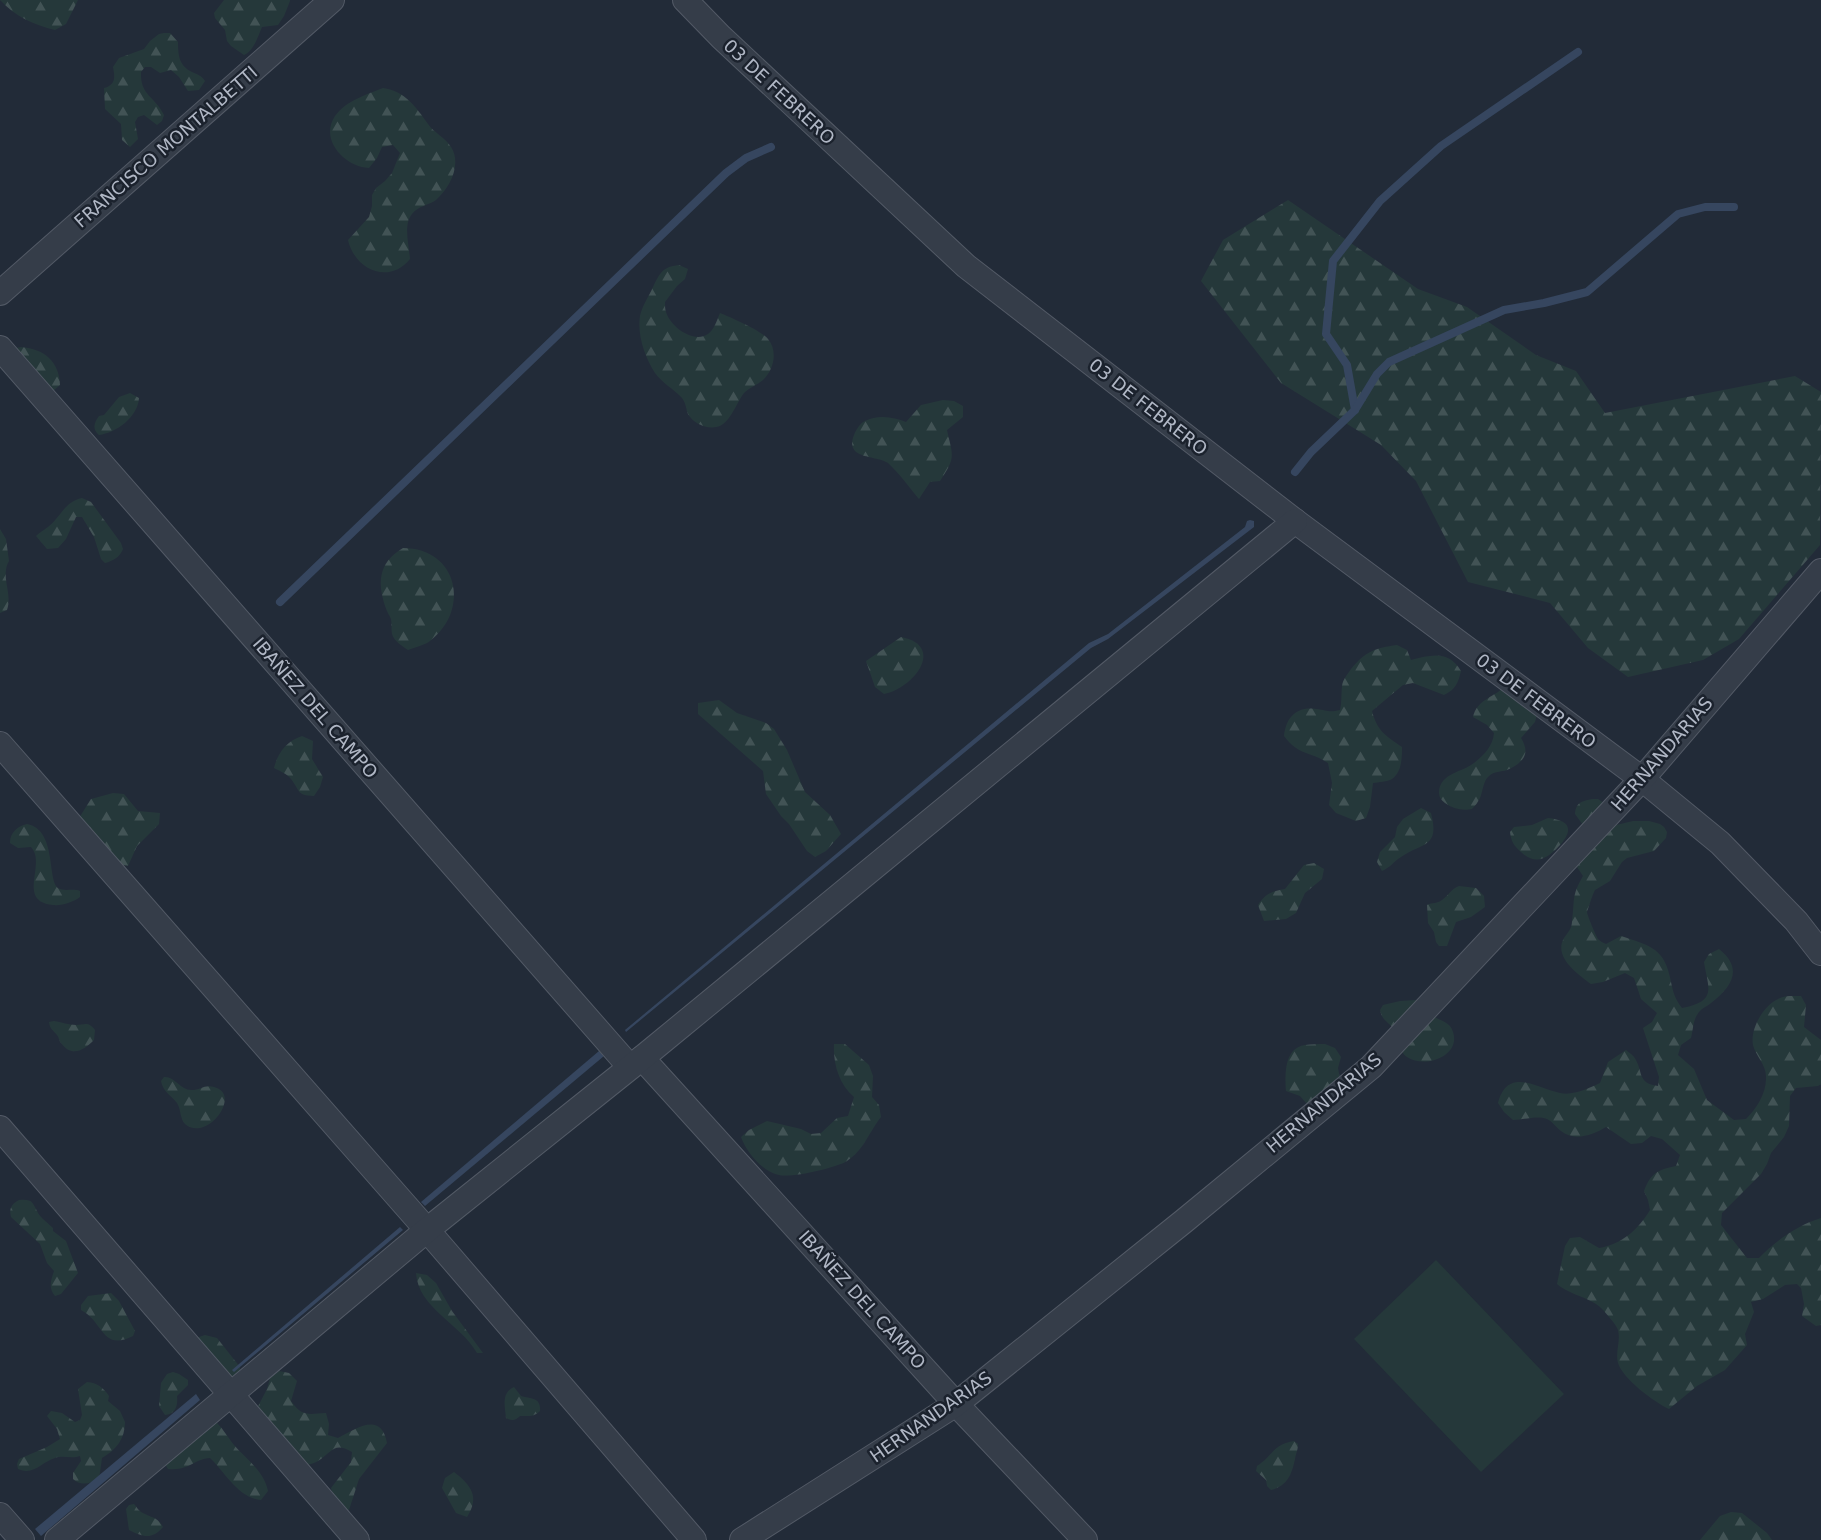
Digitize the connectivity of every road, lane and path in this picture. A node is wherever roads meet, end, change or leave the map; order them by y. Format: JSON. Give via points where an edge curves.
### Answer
{"nodes":[{"id":1,"x":332,"y":0,"type":"edge"},
{"id":2,"x":685,"y":0,"type":"edge"},
{"id":3,"x":0,"y":293,"type":"edge"},
{"id":4,"x":0,"y":348,"type":"edge"},
{"id":5,"x":1295,"y":520,"type":"junction"},
{"id":6,"x":1821,"y":570,"type":"edge"},
{"id":7,"x":0,"y":744,"type":"edge"},
{"id":8,"x":1642,"y":779,"type":"junction"},
{"id":9,"x":1821,"y":953,"type":"edge"},
{"id":10,"x":636,"y":1063,"type":"junction"},
{"id":11,"x":0,"y":1128,"type":"edge"},
{"id":12,"x":427,"y":1230,"type":"junction"},
{"id":13,"x":232,"y":1394,"type":"junction"},
{"id":14,"x":956,"y":1404,"type":"junction"},
{"id":15,"x":0,"y":1515,"type":"edge"},
{"id":16,"x":22,"y":1540,"type":"edge"},
{"id":17,"x":57,"y":1540,"type":"edge"},
{"id":18,"x":357,"y":1540,"type":"edge"},
{"id":19,"x":694,"y":1540,"type":"edge"},
{"id":20,"x":742,"y":1540,"type":"edge"},
{"id":21,"x":1085,"y":1540,"type":"edge"}],
"edges":[{"from":1,"to":3,"type":"street","name":"FRANCISCO MONTALBETTI"},
{"from":2,"to":5,"type":"street","name":"03 DE FEBRERO","via":[[966,266]]},
{"from":4,"to":10,"type":"street","name":"IBAÑEZ DEL CAMPO"},
{"from":5,"to":8,"type":"street","name":"03 DE FEBRERO"},
{"from":5,"to":10,"type":"street"},
{"from":6,"to":8,"type":"street","name":"HERNANDARIAS"},
{"from":7,"to":12,"type":"street"},
{"from":8,"to":9,"type":"street","name":"03 DE FEBRERO","via":[[1720,843],[1796,921]]},
{"from":8,"to":14,"type":"street","name":"HERNANDARIAS","via":[[1371,1066]]},
{"from":10,"to":12,"type":"street"},
{"from":10,"to":14,"type":"street","name":"IBAÑEZ DEL CAMPO"},
{"from":11,"to":13,"type":"street"},
{"from":12,"to":13,"type":"street"},
{"from":12,"to":19,"type":"street"},
{"from":13,"to":17,"type":"street"},
{"from":13,"to":18,"type":"street"},
{"from":14,"to":20,"type":"street","name":"HERNANDARIAS"},
{"from":14,"to":21,"type":"street","name":"IBAÑEZ DEL CAMPO"},
{"from":15,"to":16,"type":"street"}]}
